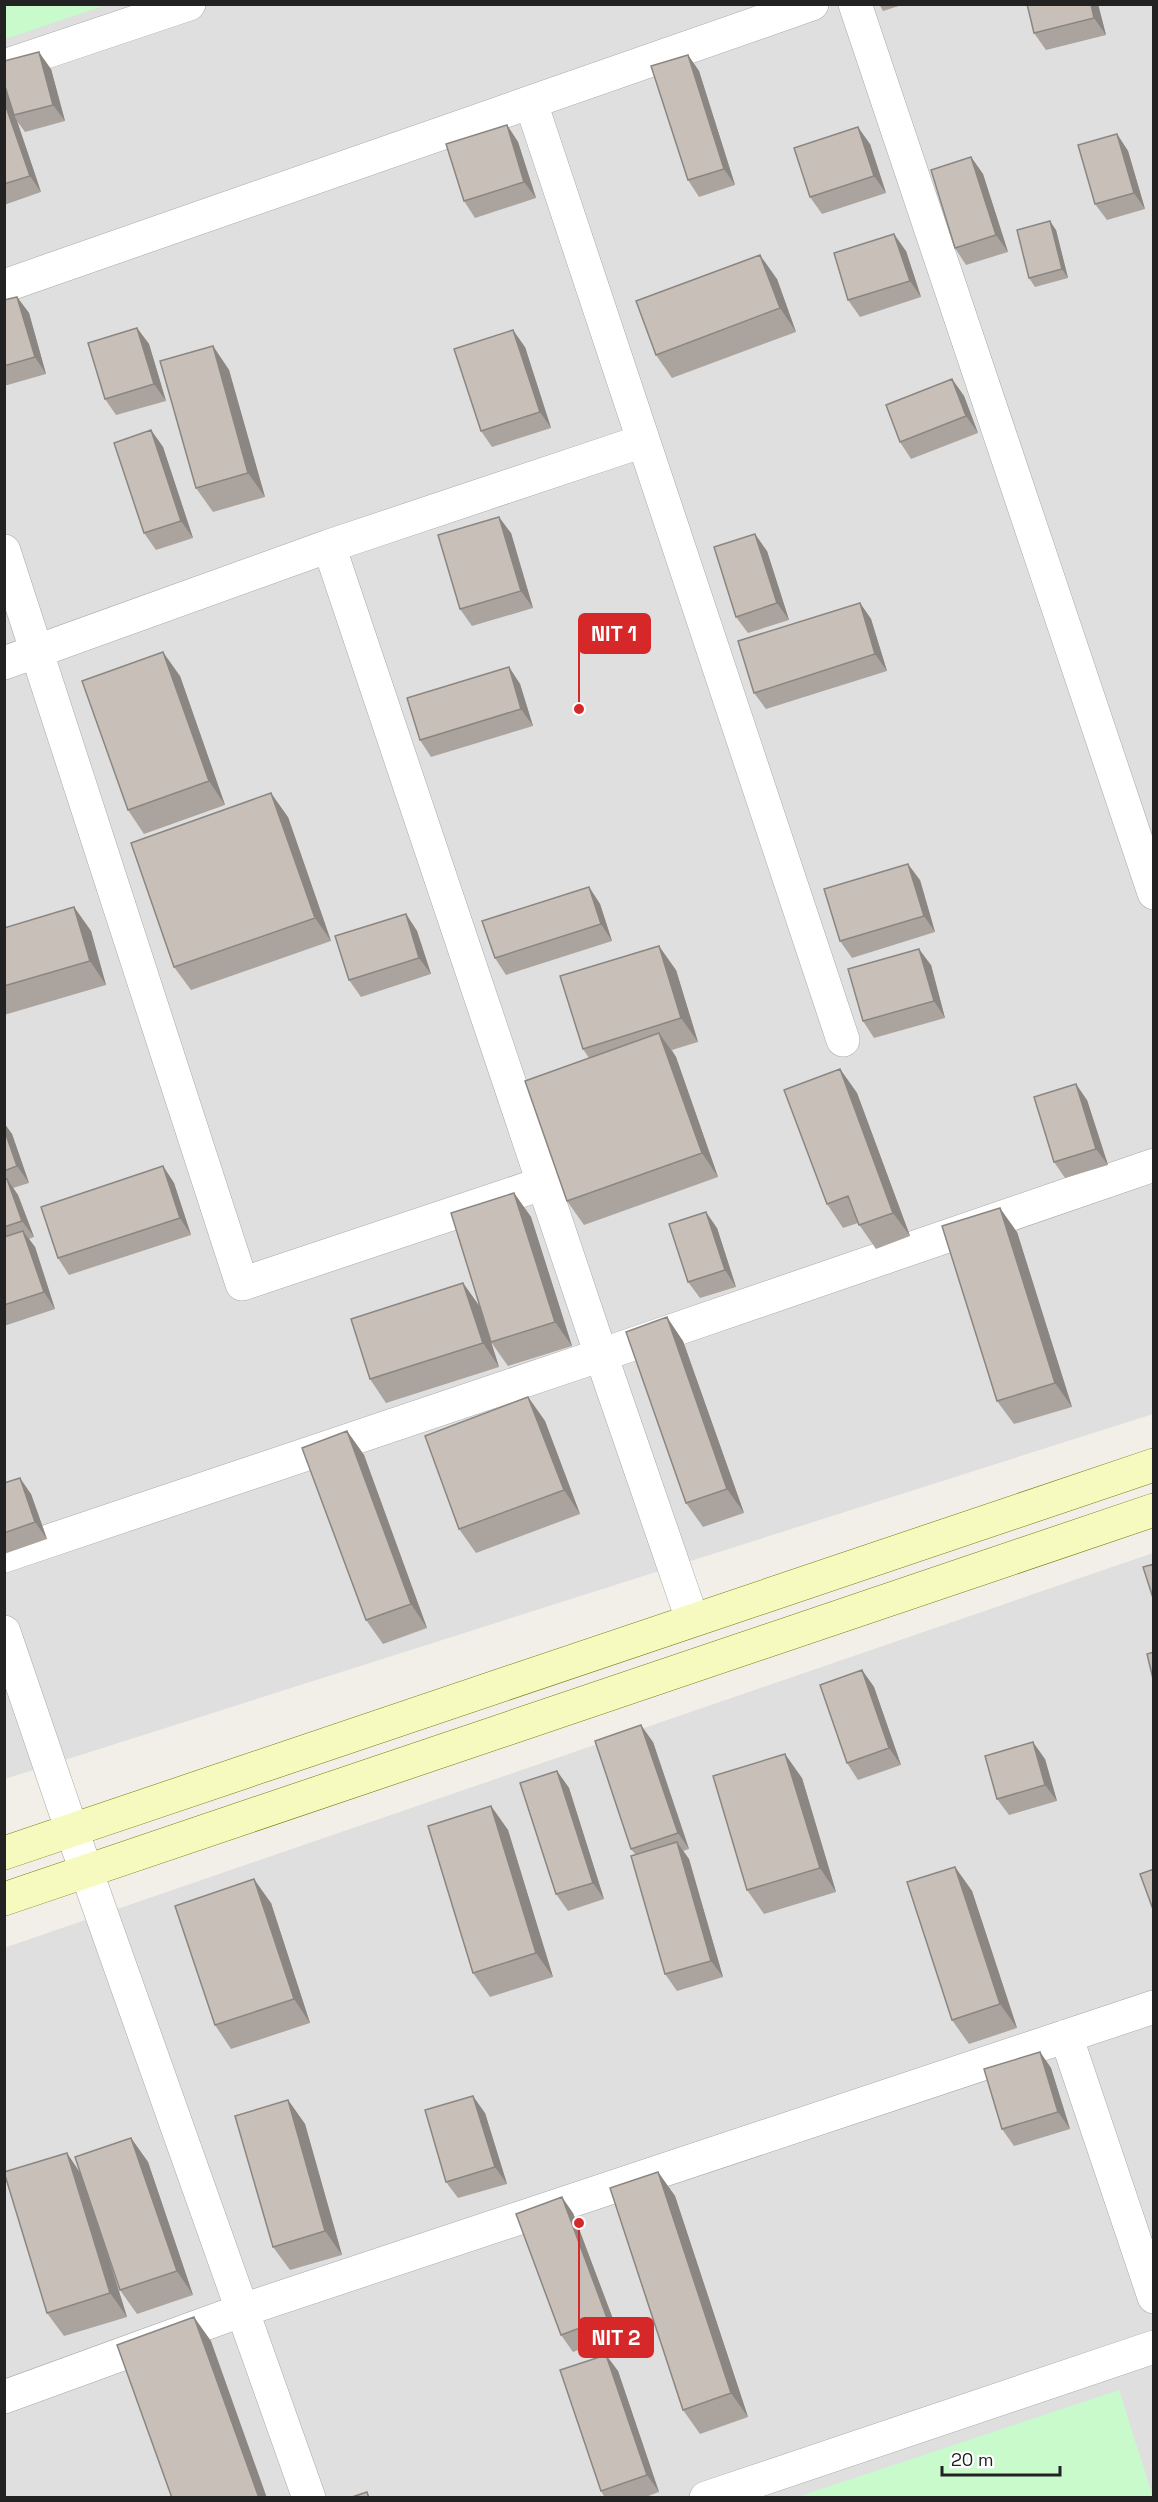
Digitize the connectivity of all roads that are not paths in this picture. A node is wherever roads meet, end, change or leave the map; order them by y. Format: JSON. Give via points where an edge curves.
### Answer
{"nodes":[{"id":1,"x":189,"y":4,"type":"edge"},
{"id":2,"x":812,"y":4,"type":"edge"},
{"id":3,"x":855,"y":4,"type":"edge"},
{"id":4,"x":4,"y":66,"type":"edge"},
{"id":5,"x":531,"y":103,"type":"junction"},
{"id":6,"x":4,"y":286,"type":"edge"},
{"id":7,"x":643,"y":441,"type":"junction"},
{"id":8,"x":329,"y":546,"type":"junction"},
{"id":9,"x":4,"y":552,"type":"edge"},
{"id":10,"x":36,"y":650,"type":"junction"},
{"id":11,"x":4,"y":663,"type":"edge"},
{"id":12,"x":1154,"y":893,"type":"edge"},
{"id":13,"x":843,"y":1040,"type":"dead end"},
{"id":14,"x":1154,"y":1165,"type":"edge"},
{"id":15,"x":544,"y":1183,"type":"junction"},
{"id":16,"x":601,"y":1355,"type":"junction"},
{"id":17,"x":1154,"y":1465,"type":"edge"},
{"id":18,"x":1154,"y":1510,"type":"edge"},
{"id":19,"x":4,"y":1556,"type":"edge"},
{"id":20,"x":692,"y":1619,"type":"junction"},
{"id":21,"x":4,"y":1632,"type":"edge"},
{"id":22,"x":72,"y":1831,"type":"junction"},
{"id":23,"x":4,"y":1853,"type":"edge"},
{"id":24,"x":87,"y":1871,"type":"junction"},
{"id":25,"x":4,"y":1899,"type":"edge"},
{"id":26,"x":1154,"y":2007,"type":"edge"},
{"id":27,"x":1066,"y":2036,"type":"junction"},
{"id":28,"x":1154,"y":2297,"type":"edge"},
{"id":29,"x":243,"y":2310,"type":"junction"},
{"id":30,"x":1154,"y":2347,"type":"edge"},
{"id":31,"x":4,"y":2397,"type":"edge"},
{"id":32,"x":309,"y":2498,"type":"edge"},
{"id":33,"x":706,"y":2498,"type":"edge"}],
"edges":[{"from":1,"to":4,"type":"street"},
{"from":2,"to":5,"type":"street"},
{"from":3,"to":12,"type":"street"},
{"from":5,"to":6,"type":"street"},
{"from":5,"to":7,"type":"street"},
{"from":7,"to":8,"type":"street"},
{"from":7,"to":13,"type":"street"},
{"from":8,"to":10,"type":"street"},
{"from":8,"to":15,"type":"street"},
{"from":9,"to":10,"type":"street"},
{"from":10,"to":11,"type":"street"},
{"from":10,"to":15,"type":"street","via":[[242,1284]]},
{"from":14,"to":16,"type":"street"},
{"from":15,"to":16,"type":"street"},
{"from":16,"to":19,"type":"street"},
{"from":16,"to":20,"type":"street"},
{"from":17,"to":20,"type":"street"},
{"from":18,"to":24,"type":"street"},
{"from":20,"to":22,"type":"street"},
{"from":21,"to":22,"type":"street"},
{"from":22,"to":23,"type":"street"},
{"from":22,"to":24,"type":"street"},
{"from":24,"to":25,"type":"street"},
{"from":24,"to":29,"type":"street"},
{"from":26,"to":27,"type":"street"},
{"from":27,"to":28,"type":"street"},
{"from":27,"to":29,"type":"street"},
{"from":29,"to":31,"type":"street"},
{"from":29,"to":32,"type":"street"},
{"from":30,"to":33,"type":"street"}]}
